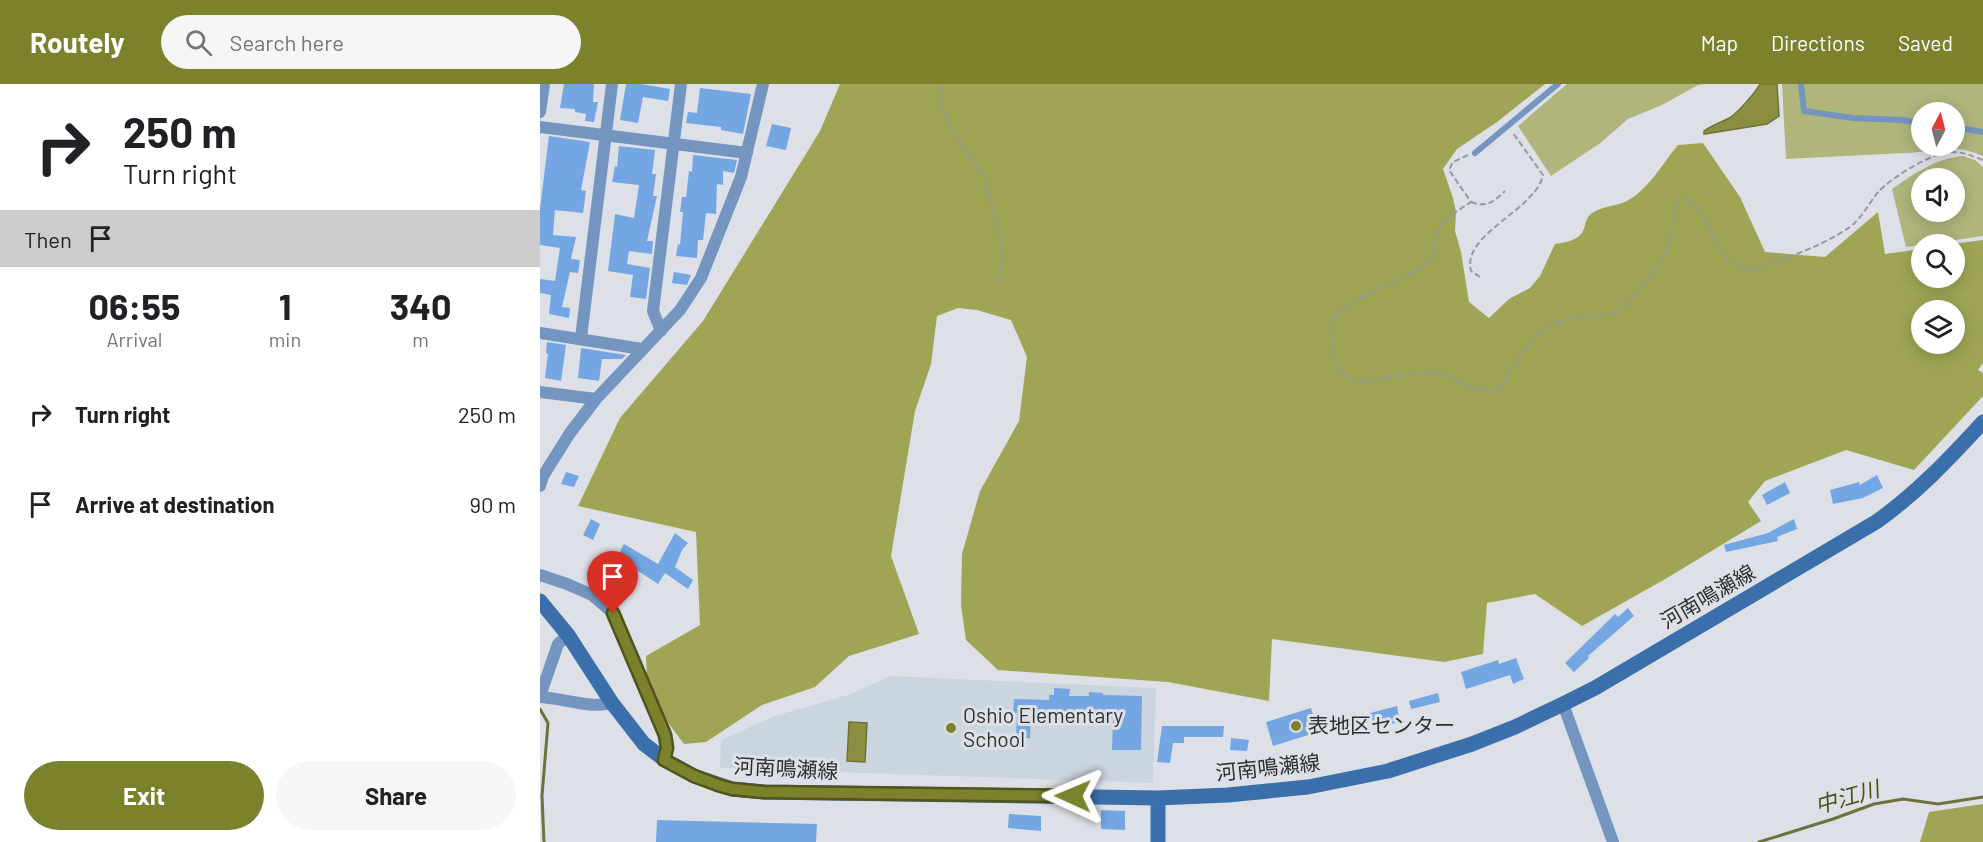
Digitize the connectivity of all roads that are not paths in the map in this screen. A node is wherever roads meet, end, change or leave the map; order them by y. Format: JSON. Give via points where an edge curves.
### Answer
{"nodes":[{"id":1,"x":544,"y":84,"type":"edge"},
{"id":2,"x":612,"y":84,"type":"edge"},
{"id":3,"x":681,"y":84,"type":"edge"},
{"id":4,"x":763,"y":84,"type":"edge"},
{"id":5,"x":1558,"y":84,"type":"edge"},
{"id":6,"x":1801,"y":84,"type":"edge"},
{"id":7,"x":540,"y":112,"type":"edge"},
{"id":8,"x":1911,"y":122,"type":"edge"},
{"id":9,"x":540,"y":127,"type":"edge"},
{"id":10,"x":1965,"y":129,"type":"edge"},
{"id":11,"x":1983,"y":132,"type":"edge"},
{"id":12,"x":606,"y":135,"type":"junction"},
{"id":13,"x":674,"y":145,"type":"junction"},
{"id":14,"x":747,"y":153,"type":"junction"},
{"id":15,"x":1475,"y":153,"type":"road end"},
{"id":16,"x":661,"y":331,"type":"junction"},
{"id":17,"x":540,"y":333,"type":"edge"},
{"id":18,"x":581,"y":338,"type":"junction"},
{"id":19,"x":642,"y":349,"type":"junction"},
{"id":20,"x":540,"y":392,"type":"edge"},
{"id":21,"x":596,"y":399,"type":"junction"},
{"id":22,"x":1983,"y":422,"type":"edge"},
{"id":23,"x":540,"y":486,"type":"edge"},
{"id":24,"x":540,"y":575,"type":"edge"},
{"id":25,"x":540,"y":602,"type":"edge"},
{"id":26,"x":568,"y":635,"type":"junction"},
{"id":27,"x":540,"y":696,"type":"edge"},
{"id":28,"x":612,"y":703,"type":"junction"},
{"id":29,"x":1563,"y":704,"type":"junction"},
{"id":30,"x":664,"y":760,"type":"junction"},
{"id":31,"x":1158,"y":798,"type":"junction"},
{"id":32,"x":1158,"y":842,"type":"edge"},
{"id":33,"x":1613,"y":842,"type":"edge"}],
"edges":[{"from":1,"to":7,"type":"street"},
{"from":2,"to":12,"type":"street"},
{"from":3,"to":13,"type":"street"},
{"from":4,"to":14,"type":"street"},
{"from":5,"to":15,"type":"lane"},
{"from":6,"to":8,"type":"lane","via":[[1804,111]]},
{"from":9,"to":12,"type":"street"},
{"from":10,"to":11,"type":"lane"},
{"from":12,"to":13,"type":"street"},
{"from":12,"to":18,"type":"street"},
{"from":13,"to":14,"type":"street"},
{"from":13,"to":16,"type":"street","via":[[653,311]]},
{"from":14,"to":16,"type":"street","via":[[701,278]]},
{"from":16,"to":19,"type":"street"},
{"from":17,"to":18,"type":"street"},
{"from":18,"to":19,"type":"street"},
{"from":19,"to":21,"type":"street"},
{"from":20,"to":21,"type":"street"},
{"from":21,"to":23,"type":"street"},
{"from":22,"to":29,"type":"main road","name":"河南鳴瀬線","via":[[1898,507],[1876,522]]},
{"from":24,"to":30,"type":"street","via":[[592,595],[613,613],[665,735]]},
{"from":25,"to":26,"type":"main road","name":"河南鳴瀬線"},
{"from":26,"to":27,"type":"street","via":[[558,645]]},
{"from":26,"to":28,"type":"main road","name":"河南鳴瀬線"},
{"from":27,"to":28,"type":"street","via":[[599,706]]},
{"from":28,"to":30,"type":"main road","name":"河南鳴瀬線","via":[[644,744]]},
{"from":29,"to":31,"type":"main road","name":"河南鳴瀬線","via":[[1472,744],[1367,776],[1308,787]]},
{"from":29,"to":33,"type":"street"},
{"from":30,"to":31,"type":"main road","name":"河南鳴瀬線","via":[[718,785],[764,792]]},
{"from":31,"to":32,"type":"main road"}]}
